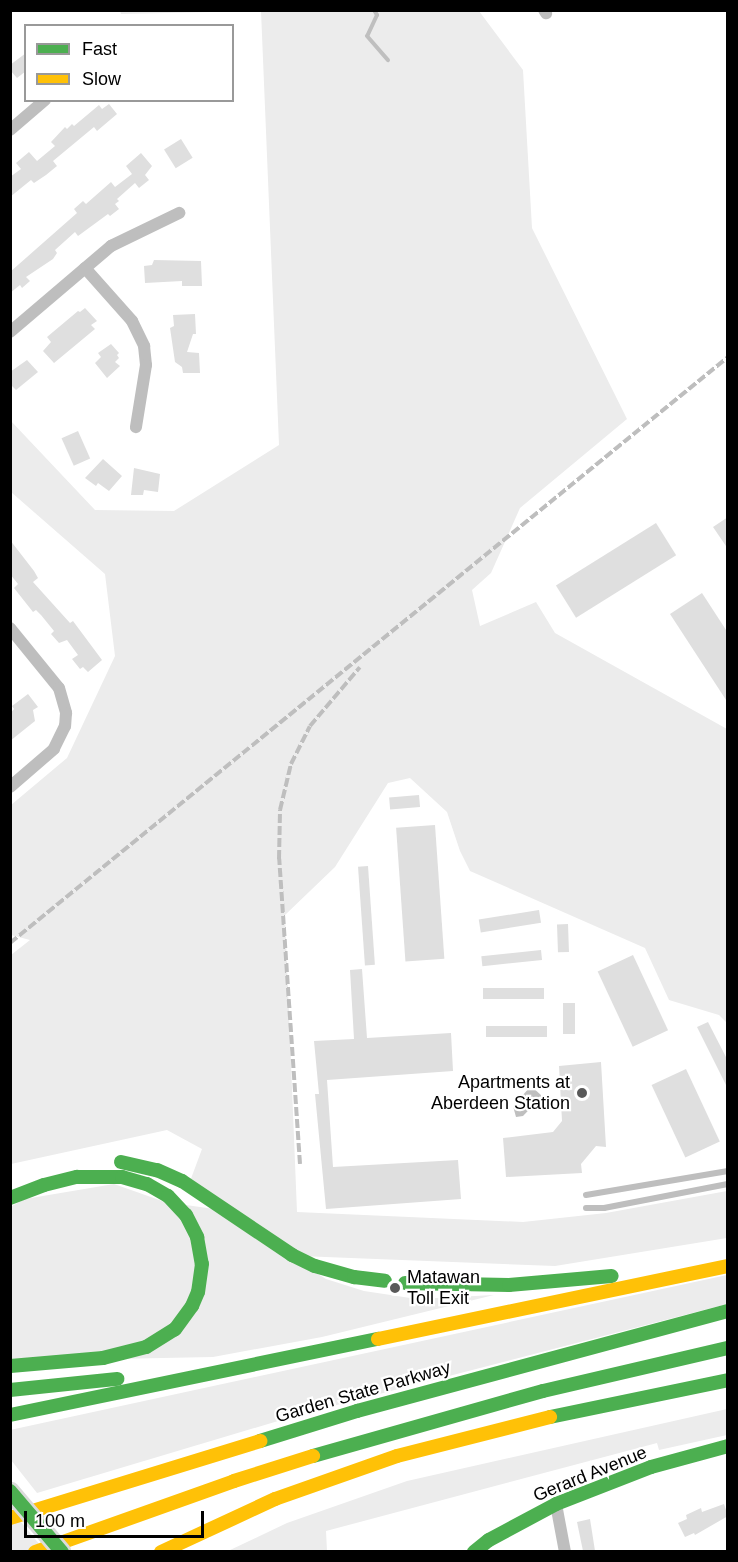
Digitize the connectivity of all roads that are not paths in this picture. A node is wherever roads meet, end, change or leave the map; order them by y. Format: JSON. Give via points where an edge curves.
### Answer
{"nodes":[{"id":1,"x":43,"y":102,"type":"edge"},
{"id":2,"x":10,"y":130,"type":"edge"},
{"id":3,"x":179,"y":213,"type":"dead end"},
{"id":4,"x":86,"y":268,"type":"junction"},
{"id":5,"x":10,"y":332,"type":"edge"},
{"id":6,"x":136,"y":428,"type":"dead end"},
{"id":7,"x":10,"y":628,"type":"edge"},
{"id":8,"x":10,"y":787,"type":"edge"},
{"id":9,"x":106,"y":1161,"type":"dead end"},
{"id":10,"x":728,"y":1171,"type":"edge"},
{"id":11,"x":671,"y":1182,"type":"junction"},
{"id":12,"x":728,"y":1184,"type":"edge"},
{"id":13,"x":676,"y":1194,"type":"junction"},
{"id":14,"x":585,"y":1195,"type":"dead end"},
{"id":15,"x":10,"y":1198,"type":"edge"},
{"id":16,"x":586,"y":1208,"type":"dead end"},
{"id":17,"x":728,"y":1266,"type":"edge"},
{"id":18,"x":701,"y":1272,"type":"junction"},
{"id":19,"x":385,"y":1281,"type":"dead end"},
{"id":20,"x":405,"y":1283,"type":"dead end"},
{"id":21,"x":728,"y":1311,"type":"edge"},
{"id":22,"x":728,"y":1348,"type":"edge"},
{"id":23,"x":10,"y":1366,"type":"edge"},
{"id":24,"x":188,"y":1378,"type":"junction"},
{"id":25,"x":728,"y":1380,"type":"edge"},
{"id":26,"x":10,"y":1390,"type":"edge"},
{"id":27,"x":10,"y":1415,"type":"edge"},
{"id":28,"x":728,"y":1446,"type":"edge"},
{"id":29,"x":10,"y":1491,"type":"edge"},
{"id":30,"x":556,"y":1504,"type":"junction"},
{"id":31,"x":10,"y":1518,"type":"edge"},
{"id":32,"x":35,"y":1551,"type":"edge"},
{"id":33,"x":62,"y":1551,"type":"edge"},
{"id":34,"x":161,"y":1551,"type":"edge"},
{"id":35,"x":474,"y":1551,"type":"edge"},
{"id":36,"x":565,"y":1551,"type":"edge"}],
"edges":[{"from":1,"to":2,"type":"street"},
{"from":3,"to":4,"type":"street","via":[[111,246]]},
{"from":4,"to":5,"type":"street"},
{"from":4,"to":6,"type":"street","via":[[132,321],[144,346],[146,364]]},
{"from":7,"to":8,"type":"street","via":[[59,688],[66,713],[63,732],[54,749]]},
{"from":9,"to":19,"type":"main road","via":[[143,1166],[182,1181],[292,1255],[315,1266]]},
{"from":10,"to":11,"type":"lane"},
{"from":11,"to":13,"type":"lane"},
{"from":11,"to":14,"type":"lane"},
{"from":12,"to":13,"type":"lane"},
{"from":13,"to":16,"type":"lane"},
{"from":15,"to":23,"type":"main road","via":[[77,1177],[115,1176],[147,1184],[168,1196],[186,1215],[197,1237],[202,1264],[192,1306],[175,1329],[146,1347],[111,1356]]},
{"from":17,"to":18,"type":"main road"},
{"from":18,"to":20,"type":"main road","via":[[632,1272],[509,1285]]},
{"from":18,"to":24,"type":"main road"},
{"from":21,"to":31,"type":"main road","name":"Garden State Parkway","via":[[347,1414]]},
{"from":22,"to":32,"type":"main road","via":[[543,1391],[380,1435]]},
{"from":24,"to":26,"type":"main road","via":[[122,1378]]},
{"from":24,"to":27,"type":"main road"},
{"from":25,"to":34,"type":"main road","via":[[528,1422],[408,1453],[275,1499]]},
{"from":28,"to":30,"type":"main road","name":"Gerard Avenue","via":[[651,1467]]},
{"from":29,"to":33,"type":"main road","bridge":true},
{"from":30,"to":35,"type":"main road","name":"Gerard Avenue"},
{"from":30,"to":36,"type":"street"}]}
